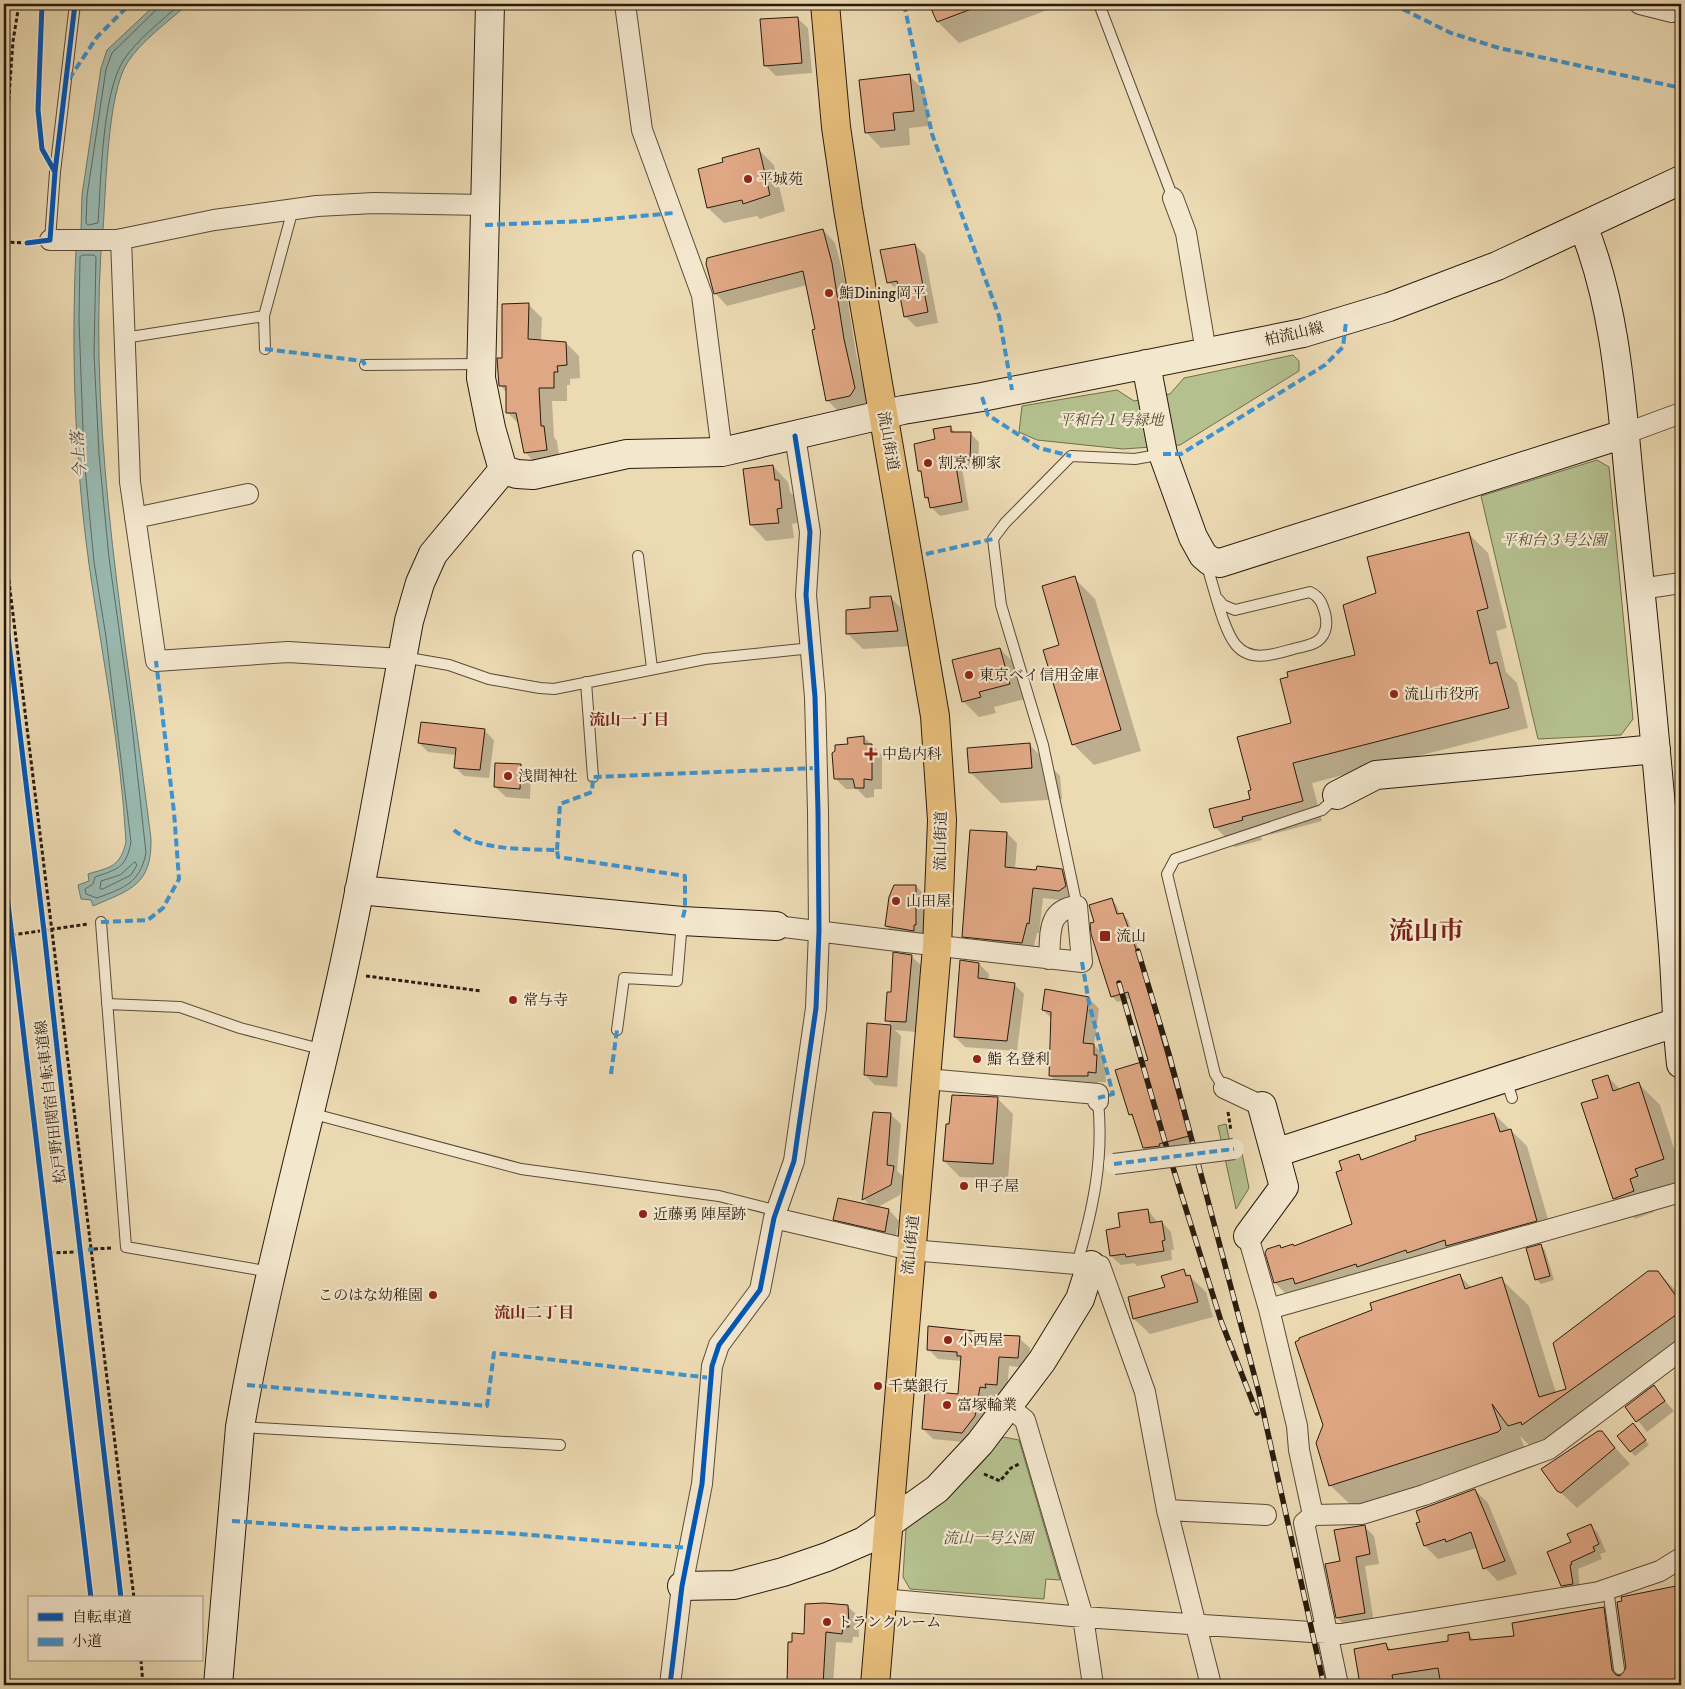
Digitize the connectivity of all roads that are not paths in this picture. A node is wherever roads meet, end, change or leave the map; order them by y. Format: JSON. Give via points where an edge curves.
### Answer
{"nodes":[{"id":1,"x":75,"y":4,"type":"edge"},
{"id":2,"x":490,"y":4,"type":"edge"},
{"id":3,"x":625,"y":4,"type":"edge"},
{"id":4,"x":825,"y":4,"type":"edge"},
{"id":5,"x":1099,"y":4,"type":"edge"},
{"id":6,"x":1640,"y":4,"type":"edge"},
{"id":7,"x":1676,"y":10,"type":"edge"},
{"id":8,"x":1681,"y":180,"type":"edge"},
{"id":9,"x":1173,"y":198,"type":"joint"},
{"id":10,"x":485,"y":204,"type":"junction"},
{"id":11,"x":293,"y":208,"type":"junction"},
{"id":12,"x":1583,"y":226,"type":"junction"},
{"id":13,"x":119,"y":239,"type":"junction"},
{"id":14,"x":60,"y":240,"type":"joint"},
{"id":15,"x":264,"y":316,"type":"junction"},
{"id":16,"x":124,"y":338,"type":"junction"},
{"id":17,"x":265,"y":349,"type":"dead end"},
{"id":18,"x":1206,"y":352,"type":"junction"},
{"id":19,"x":482,"y":364,"type":"junction"},
{"id":20,"x":1146,"y":364,"type":"junction"},
{"id":21,"x":365,"y":366,"type":"dead end"},
{"id":22,"x":1681,"y":414,"type":"edge"},
{"id":23,"x":884,"y":415,"type":"junction"},
{"id":24,"x":1624,"y":434,"type":"junction"},
{"id":25,"x":795,"y":436,"type":"junction"},
{"id":26,"x":722,"y":452,"type":"junction"},
{"id":27,"x":1163,"y":454,"type":"junction"},
{"id":28,"x":503,"y":470,"type":"junction"},
{"id":29,"x":248,"y":494,"type":"dead end"},
{"id":30,"x":135,"y":518,"type":"junction"},
{"id":31,"x":1203,"y":555,"type":"junction"},
{"id":32,"x":638,"y":556,"type":"dead end"},
{"id":33,"x":1681,"y":583,"type":"edge"},
{"id":34,"x":1640,"y":589,"type":"junction"},
{"id":35,"x":1218,"y":600,"type":"junction"},
{"id":36,"x":812,"y":648,"type":"junction"},
{"id":37,"x":402,"y":658,"type":"junction"},
{"id":38,"x":652,"y":668,"type":"junction"},
{"id":39,"x":586,"y":682,"type":"junction"},
{"id":40,"x":1656,"y":749,"type":"junction"},
{"id":41,"x":593,"y":777,"type":"dead end"},
{"id":42,"x":1337,"y":795,"type":"joint"},
{"id":43,"x":1672,"y":822,"type":"edge"},
{"id":44,"x":359,"y":890,"type":"junction"},
{"id":45,"x":1077,"y":906,"type":"junction"},
{"id":46,"x":682,"y":921,"type":"junction"},
{"id":47,"x":101,"y":922,"type":"road end"},
{"id":48,"x":776,"y":926,"type":"joint"},
{"id":49,"x":819,"y":931,"type":"junction"},
{"id":50,"x":937,"y":946,"type":"junction"},
{"id":51,"x":1049,"y":958,"type":"junction"},
{"id":52,"x":107,"y":1004,"type":"junction"},
{"id":53,"x":1680,"y":1021,"type":"edge"},
{"id":54,"x":618,"y":1030,"type":"dead end"},
{"id":55,"x":325,"y":1050,"type":"junction"},
{"id":56,"x":1681,"y":1064,"type":"edge"},
{"id":57,"x":926,"y":1079,"type":"junction"},
{"id":58,"x":1224,"y":1088,"type":"joint"},
{"id":59,"x":1098,"y":1098,"type":"joint"},
{"id":60,"x":1262,"y":1106,"type":"joint"},
{"id":61,"x":309,"y":1113,"type":"junction"},
{"id":62,"x":1234,"y":1149,"type":"dead end"},
{"id":63,"x":1274,"y":1153,"type":"junction"},
{"id":64,"x":1114,"y":1164,"type":"dead end"},
{"id":65,"x":1681,"y":1192,"type":"edge"},
{"id":66,"x":776,"y":1215,"type":"junction"},
{"id":67,"x":1248,"y":1236,"type":"joint"},
{"id":68,"x":912,"y":1250,"type":"junction"},
{"id":69,"x":1084,"y":1264,"type":"junction"},
{"id":70,"x":271,"y":1272,"type":"junction"},
{"id":71,"x":1269,"y":1309,"type":"junction"},
{"id":72,"x":1681,"y":1350,"type":"edge"},
{"id":73,"x":1009,"y":1407,"type":"junction"},
{"id":74,"x":240,"y":1427,"type":"junction"},
{"id":75,"x":560,"y":1445,"type":"dead end"},
{"id":76,"x":1167,"y":1510,"type":"junction"},
{"id":77,"x":1266,"y":1515,"type":"dead end"},
{"id":78,"x":1313,"y":1515,"type":"junction"},
{"id":79,"x":889,"y":1523,"type":"junction"},
{"id":80,"x":1681,"y":1558,"type":"edge"},
{"id":81,"x":682,"y":1586,"type":"junction"},
{"id":82,"x":1608,"y":1589,"type":"junction"},
{"id":83,"x":882,"y":1599,"type":"junction"},
{"id":84,"x":1084,"y":1617,"type":"junction"},
{"id":85,"x":1197,"y":1625,"type":"junction"},
{"id":86,"x":1327,"y":1634,"type":"junction"},
{"id":87,"x":1619,"y":1668,"type":"dead end"},
{"id":88,"x":218,"y":1685,"type":"edge"},
{"id":89,"x":670,"y":1685,"type":"edge"},
{"id":90,"x":875,"y":1685,"type":"edge"},
{"id":91,"x":1093,"y":1685,"type":"edge"},
{"id":92,"x":1211,"y":1685,"type":"edge"},
{"id":93,"x":1338,"y":1685,"type":"edge"}],
"edges":[{"from":1,"to":14,"type":"lane","via":[[55,172]]},
{"from":2,"to":10,"type":"street"},
{"from":3,"to":26,"type":"street","via":[[642,130],[702,295]]},
{"from":4,"to":23,"type":"main road","name":"流山街道","via":[[836,127]]},
{"from":5,"to":9,"type":"lane"},
{"from":6,"to":7,"type":"street"},
{"from":8,"to":12,"type":"street","name":"柏流山線"},
{"from":9,"to":18,"type":"street","via":[[1186,233]]},
{"from":10,"to":11,"type":"street","via":[[347,204]]},
{"from":10,"to":19,"type":"street"},
{"from":11,"to":13,"type":"street"},
{"from":11,"to":15,"type":"lane"},
{"from":12,"to":18,"type":"street","name":"柏流山線","via":[[1497,266],[1363,316],[1303,333]]},
{"from":12,"to":24,"type":"street","via":[[1594,253],[1609,317]]},
{"from":13,"to":14,"type":"street"},
{"from":13,"to":16,"type":"street"},
{"from":15,"to":16,"type":"lane"},
{"from":15,"to":17,"type":"lane"},
{"from":16,"to":30,"type":"street","via":[[130,482]]},
{"from":18,"to":20,"type":"street","name":"柏流山線"},
{"from":19,"to":21,"type":"lane"},
{"from":19,"to":28,"type":"street","via":[[483,396]]},
{"from":20,"to":23,"type":"street","name":"柏流山線"},
{"from":20,"to":27,"type":"street"},
{"from":22,"to":24,"type":"street"},
{"from":23,"to":25,"type":"street","name":"柏流山線"},
{"from":23,"to":50,"type":"main road","name":"流山街道","via":[[935,716],[942,820]]},
{"from":24,"to":31,"type":"street","via":[[1231,561],[1210,561]]},
{"from":24,"to":34,"type":"street"},
{"from":25,"to":26,"type":"street","name":"柏流山線"},
{"from":25,"to":36,"type":"street","via":[[810,532],[806,595]]},
{"from":26,"to":28,"type":"street","name":"柏流山線","via":[[627,454],[533,475]]},
{"from":27,"to":31,"type":"street","via":[[1193,537]]},
{"from":27,"to":45,"type":"lane","via":[[1127,459],[1071,456],[993,539],[1001,606],[1043,744]]},
{"from":28,"to":37,"type":"street","via":[[432,554],[420,583]]},
{"from":29,"to":30,"type":"street"},
{"from":30,"to":37,"type":"street","via":[[156,661],[288,652]]},
{"from":31,"to":35,"type":"lane"},
{"from":32,"to":38,"type":"lane"},
{"from":33,"to":34,"type":"street"},
{"from":34,"to":40,"type":"street"},
{"from":35,"to":35,"type":"lane","via":[[1235,610],[1310,592],[1321,600],[1327,622],[1322,638],[1314,643],[1266,656],[1253,655],[1242,652],[1235,644]]},
{"from":36,"to":38,"type":"lane"},
{"from":36,"to":49,"type":"street"},
{"from":37,"to":39,"type":"lane","via":[[449,665],[489,679],[540,688],[554,689]]},
{"from":37,"to":44,"type":"street"},
{"from":38,"to":39,"type":"lane"},
{"from":39,"to":41,"type":"lane"},
{"from":40,"to":42,"type":"street","via":[[1376,775]]},
{"from":40,"to":43,"type":"street"},
{"from":42,"to":58,"type":"lane","via":[[1322,810],[1175,859],[1167,874],[1215,1074]]},
{"from":43,"to":53,"type":"street"},
{"from":44,"to":46,"type":"street"},
{"from":44,"to":55,"type":"street"},
{"from":45,"to":51,"type":"street","via":[[1060,912],[1053,919]]},
{"from":45,"to":51,"type":"street","via":[[1082,962]]},
{"from":46,"to":48,"type":"street"},
{"from":46,"to":54,"type":"lane","via":[[678,982],[624,978]]},
{"from":47,"to":52,"type":"lane"},
{"from":48,"to":49,"type":"street"},
{"from":49,"to":50,"type":"street"},
{"from":49,"to":66,"type":"street","via":[[816,1008],[794,1161]]},
{"from":50,"to":51,"type":"street"},
{"from":50,"to":57,"type":"main road","name":"流山街道"},
{"from":52,"to":55,"type":"lane","via":[[180,1007],[240,1028]]},
{"from":52,"to":70,"type":"lane","via":[[126,1247]]},
{"from":53,"to":56,"type":"street"},
{"from":53,"to":63,"type":"street","via":[[1509,1088]]},
{"from":55,"to":61,"type":"street"},
{"from":57,"to":59,"type":"street"},
{"from":57,"to":68,"type":"main road","name":"流山街道"},
{"from":58,"to":60,"type":"street"},
{"from":59,"to":69,"type":"lane","via":[[1100,1150]]},
{"from":60,"to":63,"type":"street"},
{"from":61,"to":66,"type":"lane","via":[[521,1169],[719,1196]]},
{"from":61,"to":70,"type":"street"},
{"from":62,"to":64,"type":"street","bridge":true},
{"from":63,"to":67,"type":"street","via":[[1284,1187]]},
{"from":65,"to":71,"type":"street"},
{"from":66,"to":68,"type":"street"},
{"from":66,"to":81,"type":"street","via":[[760,1290],[718,1345],[712,1366],[702,1484]]},
{"from":67,"to":71,"type":"street"},
{"from":68,"to":69,"type":"street"},
{"from":68,"to":79,"type":"main road","name":"流山街道"},
{"from":69,"to":73,"type":"street","via":[[1080,1299]]},
{"from":69,"to":76,"type":"street","via":[[1100,1266],[1145,1392]]},
{"from":70,"to":74,"type":"street"},
{"from":71,"to":78,"type":"street","via":[[1297,1426]]},
{"from":72,"to":78,"type":"street","via":[[1549,1449],[1484,1475],[1362,1514]]},
{"from":73,"to":79,"type":"street","via":[[937,1489]]},
{"from":73,"to":84,"type":"street","via":[[1025,1420]]},
{"from":74,"to":75,"type":"lane"},
{"from":74,"to":88,"type":"street"},
{"from":76,"to":77,"type":"street"},
{"from":76,"to":85,"type":"street"},
{"from":78,"to":86,"type":"street","via":[[1304,1523]]},
{"from":79,"to":81,"type":"street","via":[[864,1541],[783,1572],[734,1585]]},
{"from":79,"to":83,"type":"main road","name":"流山街道"},
{"from":80,"to":82,"type":"street","via":[[1660,1571]]},
{"from":81,"to":89,"type":"street"},
{"from":82,"to":86,"type":"street"},
{"from":82,"to":87,"type":"lane"},
{"from":83,"to":84,"type":"street"},
{"from":83,"to":90,"type":"main road","name":"流山街道"},
{"from":84,"to":85,"type":"street"},
{"from":84,"to":91,"type":"street"},
{"from":85,"to":86,"type":"street"},
{"from":85,"to":92,"type":"street"},
{"from":86,"to":93,"type":"street"}]}
